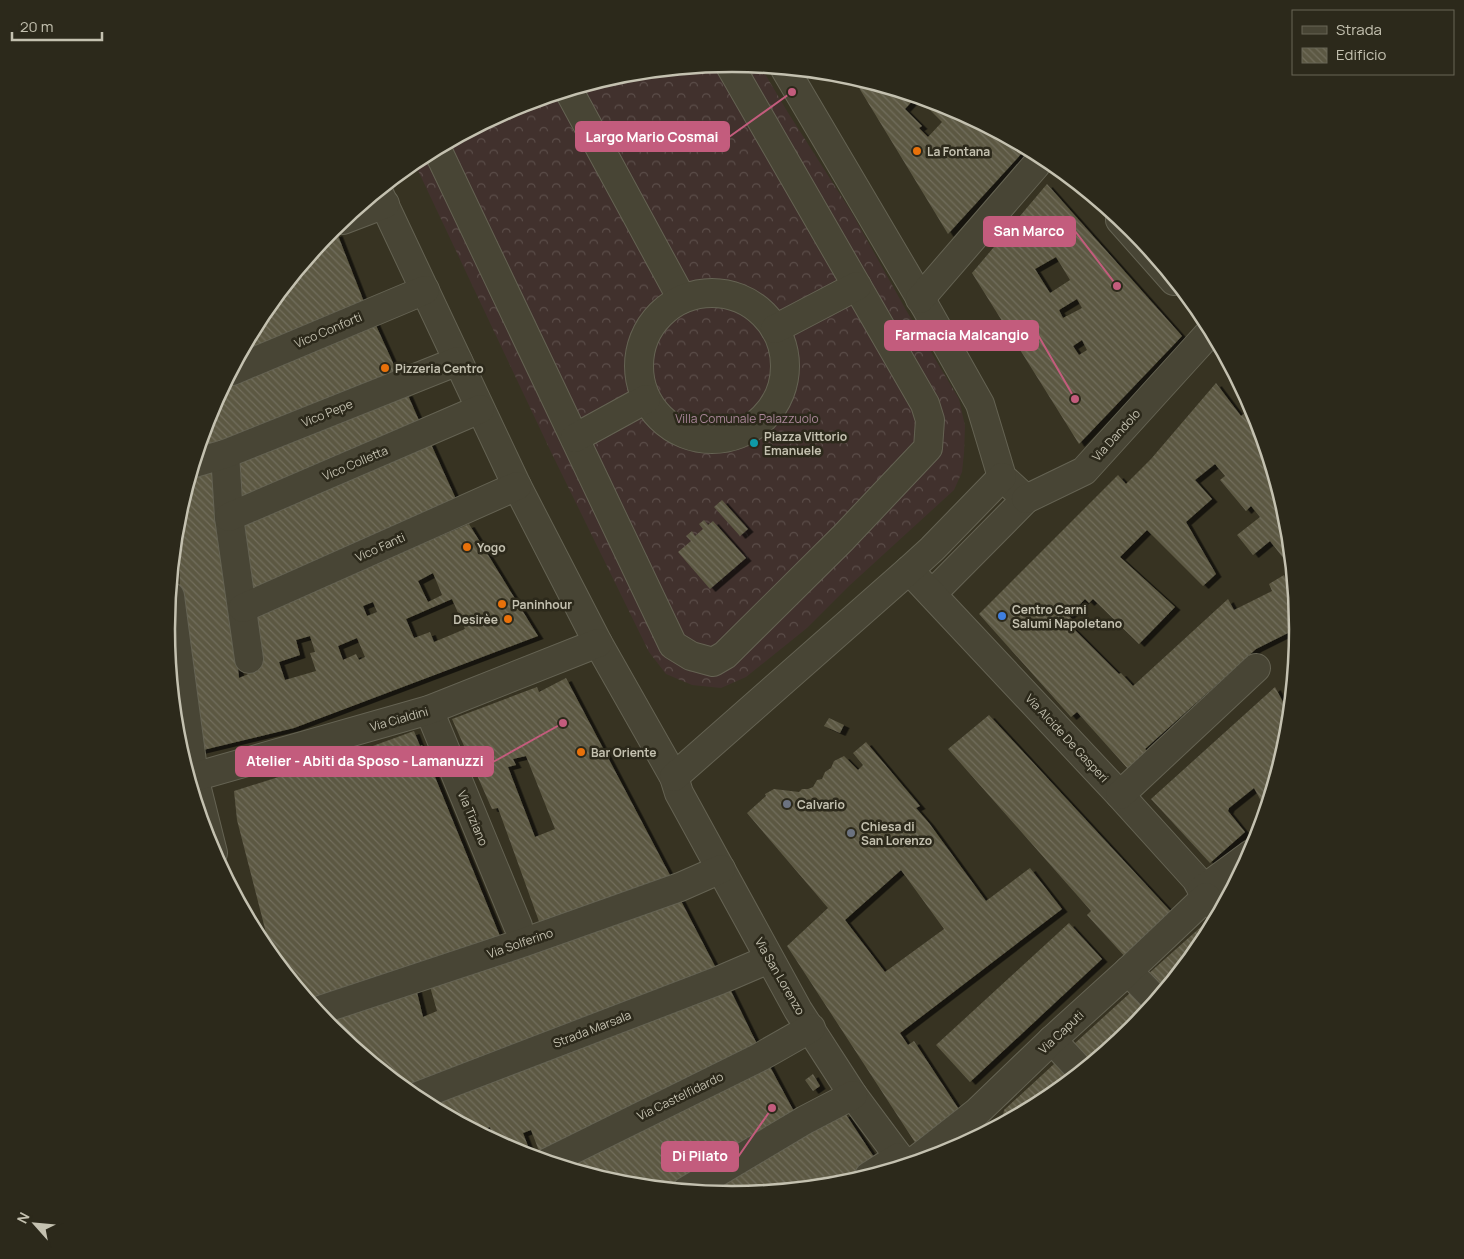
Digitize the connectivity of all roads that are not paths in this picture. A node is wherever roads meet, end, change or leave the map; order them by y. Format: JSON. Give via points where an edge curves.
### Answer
{"nodes":[{"id":1,"x":734,"y":72,"type":"edge"},
{"id":2,"x":794,"y":76,"type":"edge"},
{"id":3,"x":572,"y":96,"type":"edge"},
{"id":4,"x":441,"y":155,"type":"edge"},
{"id":5,"x":1037,"y":163,"type":"edge"},
{"id":6,"x":381,"y":198,"type":"edge"},
{"id":7,"x":857,"y":286,"type":"junction"},
{"id":8,"x":425,"y":290,"type":"junction"},
{"id":9,"x":682,"y":299,"type":"junction"},
{"id":10,"x":920,"y":299,"type":"junction"},
{"id":11,"x":775,"y":329,"type":"junction"},
{"id":12,"x":1205,"y":337,"type":"edge"},
{"id":13,"x":458,"y":361,"type":"junction"},
{"id":14,"x":241,"y":367,"type":"edge"},
{"id":15,"x":646,"y":399,"type":"junction"},
{"id":16,"x":480,"y":408,"type":"junction"},
{"id":17,"x":575,"y":438,"type":"junction"},
{"id":18,"x":225,"y":454,"type":"junction"},
{"id":19,"x":202,"y":461,"type":"edge"},
{"id":20,"x":1002,"y":477,"type":"junction"},
{"id":21,"x":517,"y":486,"type":"junction"},
{"id":22,"x":1026,"y":499,"type":"junction"},
{"id":23,"x":229,"y":517,"type":"junction"},
{"id":24,"x":909,"y":570,"type":"junction"},
{"id":25,"x":932,"y":594,"type":"junction"},
{"id":26,"x":243,"y":608,"type":"junction"},
{"id":27,"x":175,"y":635,"type":"edge"},
{"id":28,"x":598,"y":643,"type":"junction"},
{"id":29,"x":249,"y":659,"type":"dead end"},
{"id":30,"x":1256,"y":668,"type":"dead end"},
{"id":31,"x":429,"y":710,"type":"junction"},
{"id":32,"x":193,"y":768,"type":"edge"},
{"id":33,"x":674,"y":777,"type":"junction"},
{"id":34,"x":195,"y":778,"type":"edge"},
{"id":35,"x":1120,"y":795,"type":"junction"},
{"id":36,"x":721,"y":869,"type":"junction"},
{"id":37,"x":1233,"y":873,"type":"edge"},
{"id":38,"x":1209,"y":899,"type":"edge"},
{"id":39,"x":518,"y":926,"type":"dead end"},
{"id":40,"x":769,"y":958,"type":"junction"},
{"id":41,"x":1128,"y":971,"type":"junction"},
{"id":42,"x":1152,"y":996,"type":"edge"},
{"id":43,"x":325,"y":1009,"type":"edge"},
{"id":44,"x":811,"y":1028,"type":"junction"},
{"id":45,"x":1052,"y":1040,"type":"junction"},
{"id":46,"x":1077,"y":1066,"type":"edge"},
{"id":47,"x":424,"y":1094,"type":"edge"},
{"id":48,"x":853,"y":1096,"type":"junction"},
{"id":49,"x":985,"y":1120,"type":"edge"},
{"id":50,"x":924,"y":1152,"type":"edge"},
{"id":51,"x":556,"y":1158,"type":"edge"},
{"id":52,"x":903,"y":1160,"type":"edge"},
{"id":53,"x":696,"y":1185,"type":"edge"}],
"edges":[{"from":1,"to":7,"type":"street"},
{"from":2,"to":10,"type":"street"},
{"from":3,"to":9,"type":"street"},
{"from":4,"to":17,"type":"street"},
{"from":5,"to":10,"type":"street"},
{"from":6,"to":8,"type":"street"},
{"from":7,"to":11,"type":"street"},
{"from":7,"to":17,"type":"street","via":[[926,404],[930,420],[928,448],[843,538],[725,655],[713,662],[691,656],[673,645]]},
{"from":8,"to":13,"type":"street"},
{"from":8,"to":14,"type":"street","name":"Vico Conforti"},
{"from":9,"to":11,"type":"street","via":[[701,293],[738,297],[753,305]]},
{"from":9,"to":15,"type":"street","via":[[652,323],[643,340],[638,358],[639,378]]},
{"from":10,"to":20,"type":"street","via":[[980,404]]},
{"from":11,"to":15,"type":"street","via":[[785,366],[783,385],[762,420],[744,432],[729,438],[696,438],[674,430],[657,416]]},
{"from":12,"to":22,"type":"street","name":"Via Dandolo","via":[[1084,470]]},
{"from":13,"to":16,"type":"street"},
{"from":13,"to":18,"type":"street","name":"Vico Pepe"},
{"from":15,"to":17,"type":"street"},
{"from":16,"to":21,"type":"street"},
{"from":16,"to":23,"type":"street","name":"Vico Colletta"},
{"from":18,"to":19,"type":"street","name":"Vico Pepe"},
{"from":18,"to":23,"type":"street"},
{"from":20,"to":22,"type":"street"},
{"from":20,"to":24,"type":"street"},
{"from":21,"to":26,"type":"street","name":"Vico Fanti"},
{"from":21,"to":28,"type":"street"},
{"from":22,"to":25,"type":"street"},
{"from":23,"to":26,"type":"street"},
{"from":24,"to":25,"type":"street","name":"Via Alcide De Gasperi"},
{"from":24,"to":33,"type":"street"},
{"from":25,"to":35,"type":"street","name":"Via Alcide De Gasperi"},
{"from":26,"to":29,"type":"street"},
{"from":27,"to":32,"type":"street"},
{"from":28,"to":31,"type":"street","name":"Via Cialdini"},
{"from":28,"to":33,"type":"street"},
{"from":30,"to":35,"type":"street"},
{"from":31,"to":34,"type":"street","name":"Via Cialdini"},
{"from":31,"to":39,"type":"street","name":"Via Tiziano"},
{"from":33,"to":36,"type":"street","name":"Via San Lorenzo","via":[[679,793]]},
{"from":35,"to":38,"type":"street","name":"Via Alcide De Gasperi","via":[[1196,879]]},
{"from":36,"to":40,"type":"street","name":"Via San Lorenzo"},
{"from":36,"to":43,"type":"street","name":"Via Solferino","via":[[680,887],[525,942]]},
{"from":37,"to":38,"type":"street","name":"Via Caputi"},
{"from":38,"to":41,"type":"street","name":"Via Caputi"},
{"from":40,"to":44,"type":"street","name":"Via San Lorenzo"},
{"from":40,"to":47,"type":"street","name":"Strada Marsala","via":[[720,980]]},
{"from":41,"to":42,"type":"street"},
{"from":41,"to":45,"type":"street","name":"Via Caputi"},
{"from":44,"to":48,"type":"street","name":"Via San Lorenzo"},
{"from":44,"to":51,"type":"street","name":"Via Castelfidardo","via":[[760,1057]]},
{"from":45,"to":46,"type":"street"},
{"from":45,"to":49,"type":"street","name":"Via Caputi"},
{"from":48,"to":52,"type":"street","name":"Via San Lorenzo"},
{"from":48,"to":53,"type":"street","via":[[805,1120]]},
{"from":49,"to":50,"type":"street","name":"Via Caputi"}]}
